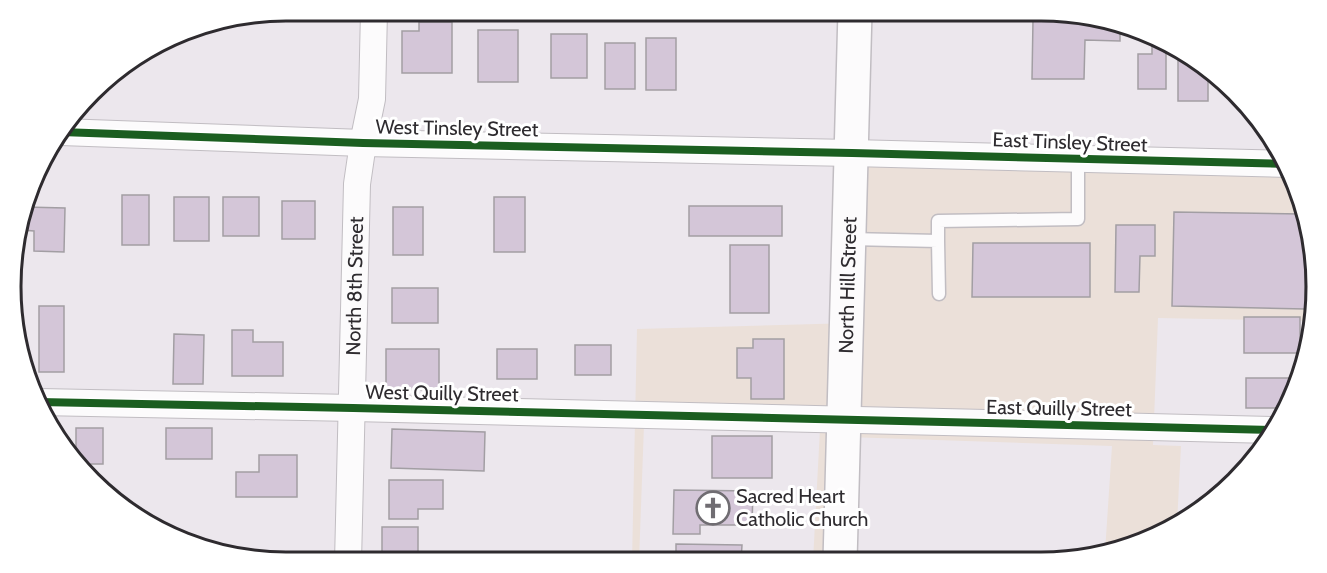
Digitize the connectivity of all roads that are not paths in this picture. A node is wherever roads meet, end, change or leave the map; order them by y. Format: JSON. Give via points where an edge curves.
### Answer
{"nodes":[{"id":1,"x":374,"y":21,"type":"edge"},
{"id":2,"x":855,"y":21,"type":"edge"},
{"id":3,"x":71,"y":132,"type":"edge"},
{"id":4,"x":363,"y":142,"type":"junction"},
{"id":5,"x":852,"y":153,"type":"junction"},
{"id":6,"x":1078,"y":159,"type":"junction"},
{"id":7,"x":1276,"y":164,"type":"edge"},
{"id":8,"x":849,"y":239,"type":"junction"},
{"id":9,"x":938,"y":240,"type":"junction"},
{"id":10,"x":939,"y":294,"type":"dead end"},
{"id":11,"x":47,"y":402,"type":"edge"},
{"id":12,"x":352,"y":408,"type":"junction"},
{"id":13,"x":843,"y":420,"type":"junction"},
{"id":14,"x":1264,"y":430,"type":"edge"},
{"id":15,"x":348,"y":552,"type":"edge"},
{"id":16,"x":840,"y":552,"type":"edge"}],
"edges":[{"from":1,"to":4,"type":"street","name":"North 8th Street","via":[[372,99]]},
{"from":2,"to":5,"type":"street","name":"North Hill Street"},
{"from":3,"to":4,"type":"street","name":"West Tinsley Street"},
{"from":4,"to":5,"type":"street","name":"West Tinsley Street"},
{"from":4,"to":12,"type":"street","name":"North 8th Street","via":[[357,184]]},
{"from":5,"to":6,"type":"street","name":"East Tinsley Street"},
{"from":5,"to":8,"type":"street","name":"North Hill Street"},
{"from":6,"to":7,"type":"street","name":"East Tinsley Street"},
{"from":6,"to":9,"type":"lane","via":[[1078,219],[938,221]]},
{"from":8,"to":9,"type":"lane"},
{"from":8,"to":13,"type":"street","name":"North Hill Street"},
{"from":9,"to":10,"type":"lane"},
{"from":11,"to":12,"type":"street","name":"West Quilly Street"},
{"from":12,"to":13,"type":"street","name":"West Quilly Street"},
{"from":12,"to":15,"type":"street","name":"North 8th Street"},
{"from":13,"to":14,"type":"street","name":"East Quilly Street"},
{"from":13,"to":16,"type":"street","name":"North Hill Street"}]}
